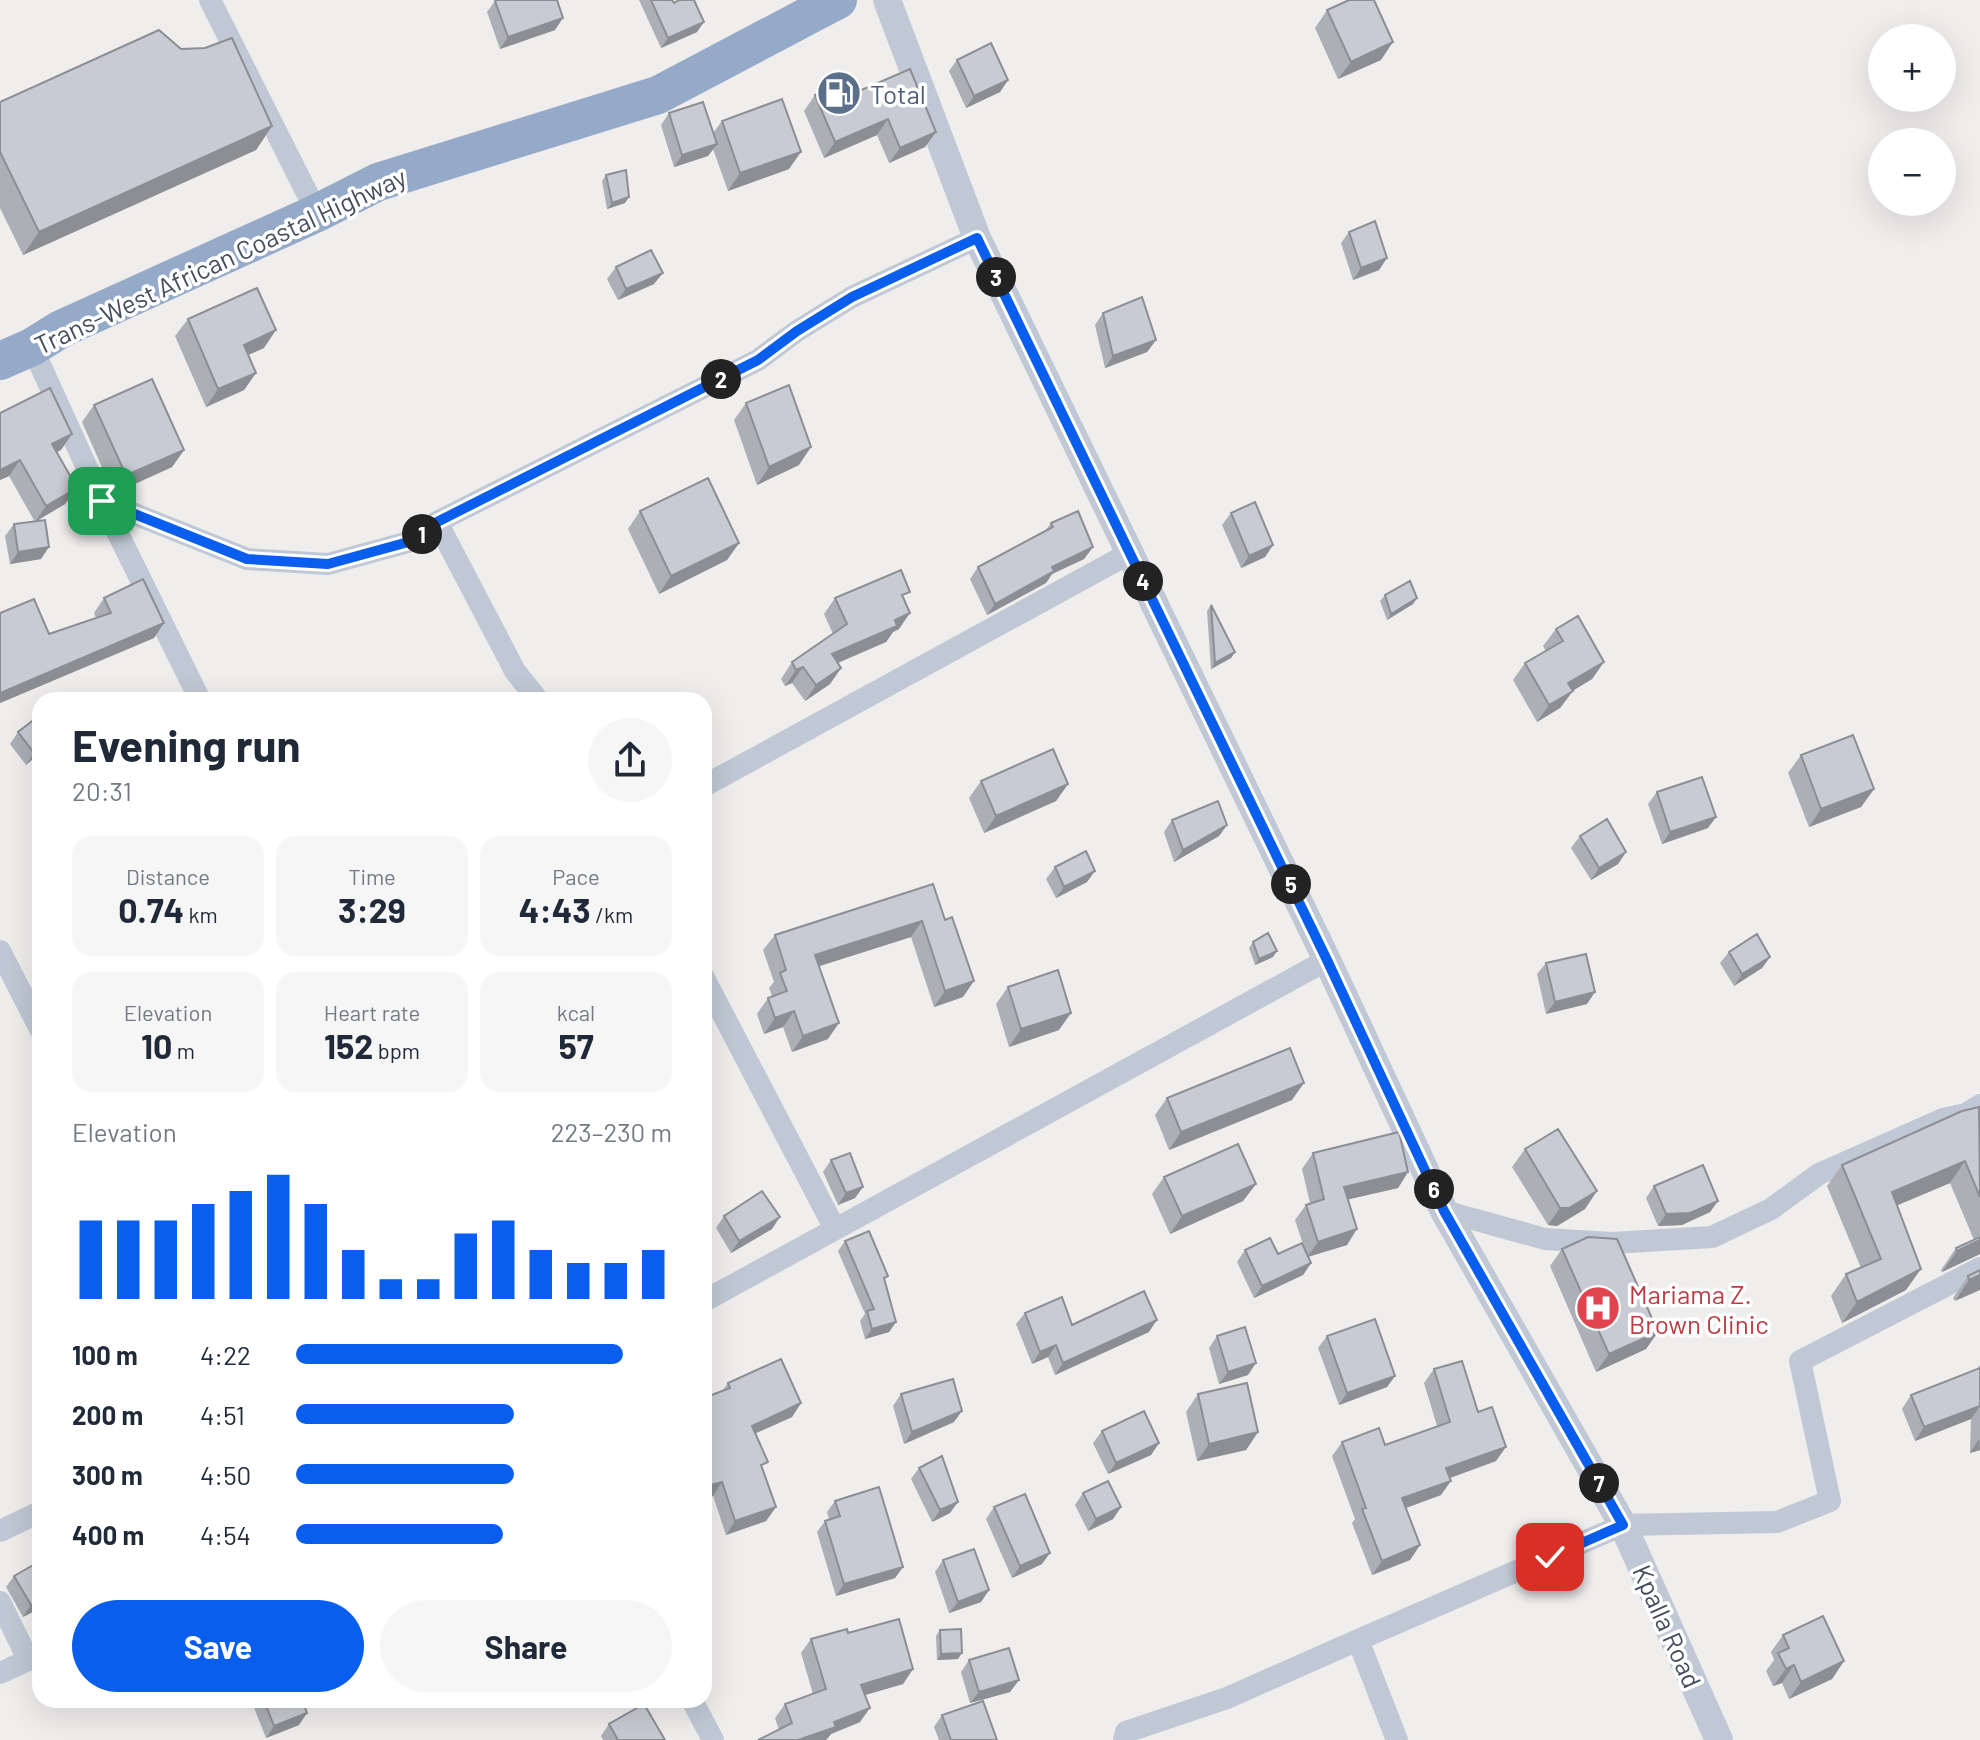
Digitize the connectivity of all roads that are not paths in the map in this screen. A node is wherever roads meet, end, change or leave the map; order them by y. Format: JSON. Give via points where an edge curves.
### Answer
{"nodes":[{"id":1,"x":210,"y":0,"type":"edge"},
{"id":2,"x":838,"y":0,"type":"edge"},
{"id":3,"x":887,"y":0,"type":"edge"},
{"id":4,"x":317,"y":213,"type":"junction"},
{"id":5,"x":977,"y":238,"type":"junction"},
{"id":6,"x":16,"y":354,"type":"edge"},
{"id":7,"x":102,"y":501,"type":"junction"},
{"id":8,"x":437,"y":522,"type":"junction"},
{"id":9,"x":1130,"y":553,"type":"junction"},
{"id":10,"x":196,"y":692,"type":"edge"},
{"id":11,"x":532,"y":692,"type":"edge"},
{"id":12,"x":712,"y":782,"type":"edge"},
{"id":13,"x":0,"y":951,"type":"edge"},
{"id":14,"x":1327,"y":960,"type":"junction"},
{"id":15,"x":712,"y":993,"type":"edge"},
{"id":16,"x":32,"y":1013,"type":"edge"},
{"id":17,"x":1980,"y":1105,"type":"edge"},
{"id":18,"x":1444,"y":1211,"type":"junction"},
{"id":19,"x":835,"y":1229,"type":"junction"},
{"id":20,"x":1980,"y":1268,"type":"edge"},
{"id":21,"x":712,"y":1297,"type":"edge"},
{"id":22,"x":32,"y":1516,"type":"edge"},
{"id":23,"x":1623,"y":1525,"type":"junction"},
{"id":24,"x":0,"y":1531,"type":"edge"},
{"id":25,"x":0,"y":1602,"type":"edge"},
{"id":26,"x":1358,"y":1640,"type":"junction"},
{"id":27,"x":32,"y":1654,"type":"edge"},
{"id":28,"x":32,"y":1658,"type":"edge"},
{"id":29,"x":0,"y":1673,"type":"edge"},
{"id":30,"x":696,"y":1708,"type":"edge"},
{"id":31,"x":1121,"y":1737,"type":"edge"},
{"id":32,"x":713,"y":1740,"type":"edge"},
{"id":33,"x":1397,"y":1740,"type":"edge"},
{"id":34,"x":1719,"y":1740,"type":"edge"}],
"edges":[{"from":1,"to":4,"type":"street"},
{"from":2,"to":4,"type":"highway","name":"Trans-West African Coastal Highway","via":[[658,95],[378,182]]},
{"from":3,"to":5,"type":"street","name":"Kpalla Road"},
{"from":4,"to":6,"type":"highway","name":"Trans-West African Coastal Highway"},
{"from":5,"to":8,"type":"street","via":[[852,297],[758,360]]},
{"from":5,"to":9,"type":"street","name":"Kpalla Road"},
{"from":6,"to":7,"type":"street"},
{"from":7,"to":8,"type":"street","via":[[247,559],[301,563],[328,564],[412,541]]},
{"from":7,"to":10,"type":"street"},
{"from":8,"to":11,"type":"street","via":[[515,671]]},
{"from":9,"to":12,"type":"street"},
{"from":9,"to":14,"type":"street","name":"Kpalla Road"},
{"from":13,"to":16,"type":"street"},
{"from":14,"to":18,"type":"street","name":"Kpalla Road"},
{"from":14,"to":19,"type":"street"},
{"from":15,"to":19,"type":"street"},
{"from":17,"to":18,"type":"street","via":[[1819,1174],[1771,1209],[1712,1237],[1612,1243],[1545,1239]]},
{"from":18,"to":23,"type":"street","name":"Kpalla Road"},
{"from":19,"to":21,"type":"street"},
{"from":20,"to":23,"type":"street","via":[[1800,1361],[1830,1501],[1777,1522]]},
{"from":22,"to":24,"type":"street"},
{"from":23,"to":26,"type":"street"},
{"from":23,"to":34,"type":"street","name":"Kpalla Road"},
{"from":25,"to":27,"type":"street"},
{"from":26,"to":31,"type":"street","via":[[1227,1698]]},
{"from":26,"to":33,"type":"street"},
{"from":28,"to":29,"type":"street"},
{"from":30,"to":32,"type":"street"}]}
